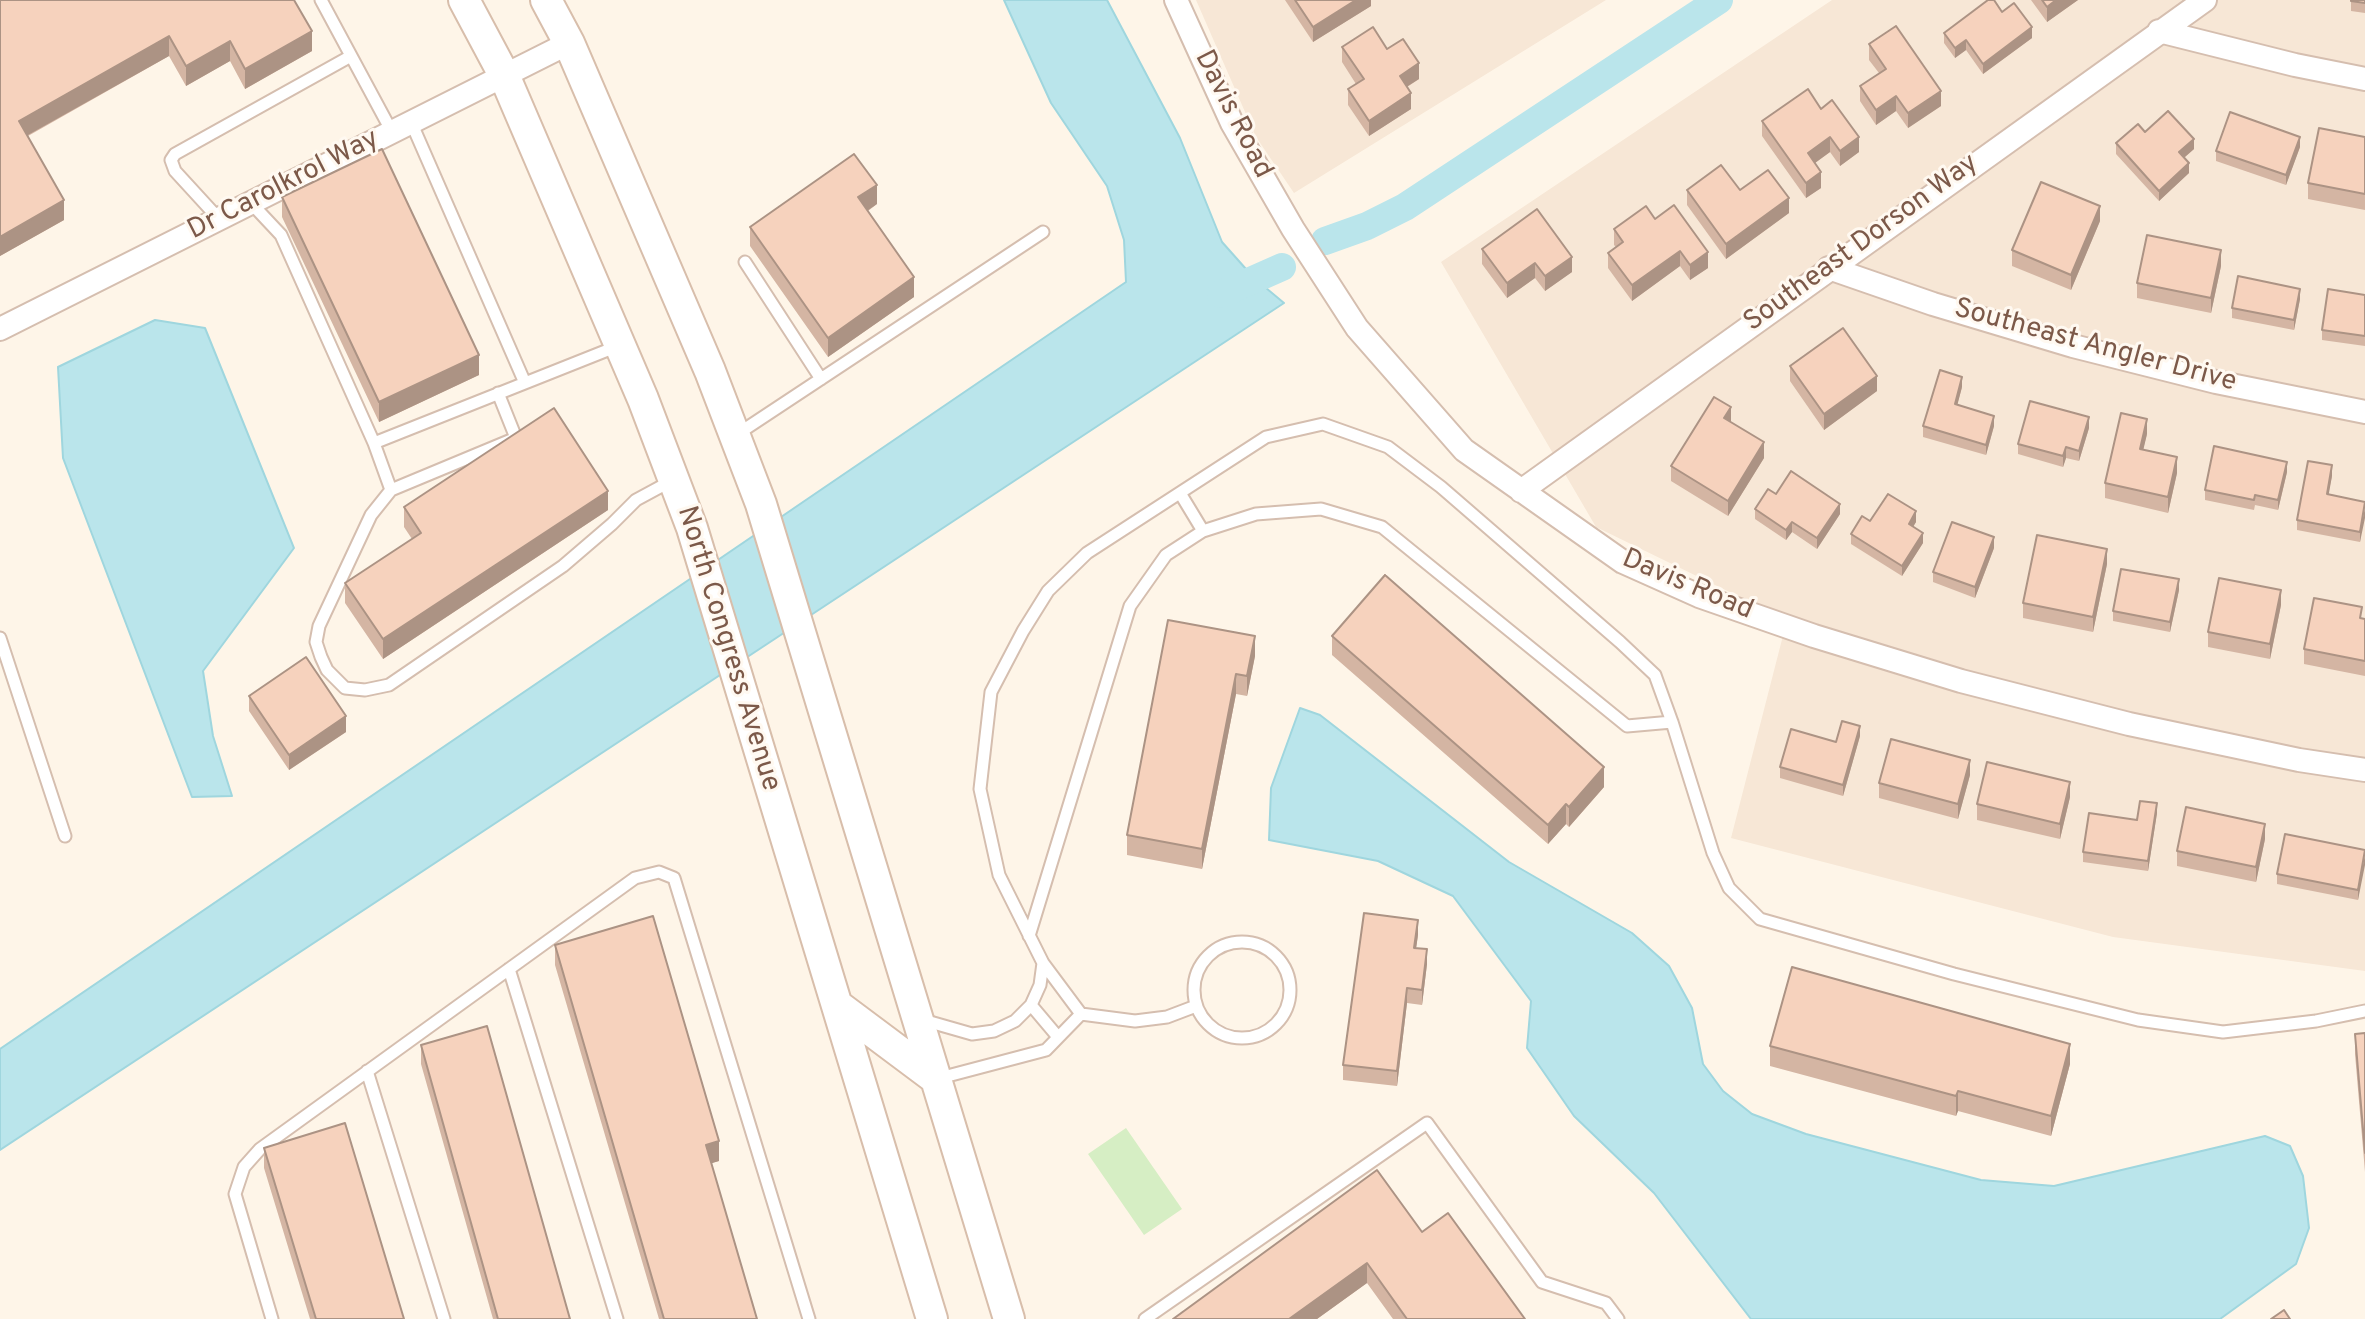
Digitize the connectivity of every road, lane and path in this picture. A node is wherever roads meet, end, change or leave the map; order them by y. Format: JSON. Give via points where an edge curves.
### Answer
{"nodes":[{"id":1,"x":321,"y":0,"type":"edge"},
{"id":2,"x":464,"y":0,"type":"edge"},
{"id":3,"x":546,"y":0,"type":"edge"},
{"id":4,"x":1176,"y":0,"type":"edge"},
{"id":5,"x":2205,"y":0,"type":"edge"},
{"id":6,"x":2159,"y":31,"type":"junction"},
{"id":7,"x":569,"y":43,"type":"junction"},
{"id":8,"x":351,"y":56,"type":"junction"},
{"id":9,"x":504,"y":75,"type":"junction"},
{"id":10,"x":2365,"y":79,"type":"edge"},
{"id":11,"x":401,"y":127,"type":"junction"},
{"id":12,"x":251,"y":203,"type":"junction"},
{"id":13,"x":219,"y":219,"type":"junction"},
{"id":14,"x":1043,"y":232,"type":"dead end"},
{"id":15,"x":745,"y":262,"type":"dead end"},
{"id":16,"x":1829,"y":268,"type":"junction"},
{"id":17,"x":0,"y":329,"type":"edge"},
{"id":18,"x":620,"y":345,"type":"junction"},
{"id":19,"x":821,"y":379,"type":"junction"},
{"id":20,"x":525,"y":383,"type":"junction"},
{"id":21,"x":498,"y":393,"type":"junction"},
{"id":22,"x":2365,"y":412,"type":"edge"},
{"id":23,"x":735,"y":436,"type":"junction"},
{"id":24,"x":374,"y":443,"type":"junction"},
{"id":25,"x":674,"y":480,"type":"junction"},
{"id":26,"x":391,"y":490,"type":"junction"},
{"id":27,"x":1521,"y":491,"type":"junction"},
{"id":28,"x":1180,"y":493,"type":"junction"},
{"id":29,"x":1203,"y":531,"type":"junction"},
{"id":30,"x":0,"y":638,"type":"edge"},
{"id":31,"x":1672,"y":722,"type":"junction"},
{"id":32,"x":2365,"y":770,"type":"edge"},
{"id":33,"x":65,"y":836,"type":"dead end"},
{"id":34,"x":1029,"y":936,"type":"junction"},
{"id":35,"x":1043,"y":963,"type":"junction"},
{"id":36,"x":509,"y":969,"type":"junction"},
{"id":37,"x":837,"y":1005,"type":"junction"},
{"id":38,"x":1031,"y":1005,"type":"junction"},
{"id":39,"x":1196,"y":1006,"type":"junction"},
{"id":40,"x":2365,"y":1011,"type":"edge"},
{"id":41,"x":1081,"y":1014,"type":"junction"},
{"id":42,"x":917,"y":1018,"type":"junction"},
{"id":43,"x":1058,"y":1037,"type":"junction"},
{"id":44,"x":367,"y":1071,"type":"junction"},
{"id":45,"x":936,"y":1079,"type":"junction"},
{"id":46,"x":272,"y":1319,"type":"edge"},
{"id":47,"x":444,"y":1319,"type":"edge"},
{"id":48,"x":617,"y":1319,"type":"edge"},
{"id":49,"x":809,"y":1319,"type":"edge"},
{"id":50,"x":932,"y":1319,"type":"edge"},
{"id":51,"x":1009,"y":1319,"type":"edge"},
{"id":52,"x":1145,"y":1319,"type":"edge"},
{"id":53,"x":1618,"y":1319,"type":"edge"}],
"edges":[{"from":1,"to":8,"type":"lane"},
{"from":2,"to":9,"type":"main road","name":"North Congress Avenue"},
{"from":3,"to":7,"type":"main road"},
{"from":4,"to":27,"type":"street","name":"Davis Road","via":[[1232,123],[1357,328],[1464,450]]},
{"from":5,"to":6,"type":"street","name":"Southeast Dorson Way"},
{"from":6,"to":10,"type":"street"},
{"from":6,"to":16,"type":"street","name":"Southeast Dorson Way"},
{"from":7,"to":9,"type":"street","name":"Dr Carolkrol Way"},
{"from":7,"to":23,"type":"main road"},
{"from":8,"to":11,"type":"lane"},
{"from":8,"to":13,"type":"lane","via":[[175,154],[175,171]]},
{"from":9,"to":11,"type":"street","name":"Dr Carolkrol Way"},
{"from":9,"to":18,"type":"main road","name":"North Congress Avenue"},
{"from":11,"to":12,"type":"street","name":"Dr Carolkrol Way"},
{"from":11,"to":20,"type":"lane"},
{"from":12,"to":13,"type":"street","name":"Dr Carolkrol Way"},
{"from":12,"to":24,"type":"lane","via":[[281,235]]},
{"from":13,"to":17,"type":"street","name":"Dr Carolkrol Way"},
{"from":14,"to":19,"type":"lane"},
{"from":15,"to":19,"type":"lane"},
{"from":16,"to":22,"type":"street","name":"Southeast Angler Drive","via":[[2073,346]]},
{"from":16,"to":27,"type":"street","name":"Southeast Dorson Way"},
{"from":18,"to":20,"type":"lane"},
{"from":18,"to":25,"type":"main road","name":"North Congress Avenue"},
{"from":19,"to":23,"type":"lane"},
{"from":20,"to":21,"type":"lane"},
{"from":21,"to":24,"type":"lane"},
{"from":21,"to":26,"type":"lane","via":[[516,438]]},
{"from":23,"to":42,"type":"main road","via":[[761,504]]},
{"from":24,"to":26,"type":"lane"},
{"from":25,"to":26,"type":"lane","via":[[636,500],[563,566],[389,685],[345,688],[321,657],[316,642],[319,626],[371,515]]},
{"from":25,"to":37,"type":"main road","name":"North Congress Avenue"},
{"from":27,"to":32,"type":"street","name":"Davis Road","via":[[1623,562],[1699,596],[1814,636],[2129,724]]},
{"from":28,"to":29,"type":"lane"},
{"from":28,"to":31,"type":"lane","via":[[1266,437],[1323,424],[1388,447],[1655,675]]},
{"from":28,"to":34,"type":"lane","via":[[1087,553],[1048,591],[991,692],[980,789],[999,875]]},
{"from":29,"to":31,"type":"lane","via":[[1256,514],[1321,509],[1382,527],[1627,726]]},
{"from":29,"to":34,"type":"lane","via":[[1166,555],[1130,606]]},
{"from":30,"to":33,"type":"lane"},
{"from":31,"to":40,"type":"lane","via":[[1713,853],[1729,888],[1760,919],[2138,1020],[2223,1032]]},
{"from":34,"to":35,"type":"lane"},
{"from":35,"to":38,"type":"lane"},
{"from":35,"to":41,"type":"lane"},
{"from":36,"to":44,"type":"lane"},
{"from":36,"to":48,"type":"lane"},
{"from":36,"to":49,"type":"lane","via":[[635,878],[659,872],[674,878]]},
{"from":37,"to":45,"type":"main road"},
{"from":37,"to":50,"type":"main road","name":"North Congress Avenue"},
{"from":38,"to":42,"type":"lane","via":[[1015,1021],[972,1034]]},
{"from":38,"to":43,"type":"lane"},
{"from":39,"to":39,"type":"lane","via":[[1212,1028],[1237,1038],[1263,1033],[1283,1014],[1290,988],[1287,975],[1260,946],[1233,943],[1200,966]]},
{"from":39,"to":41,"type":"lane","via":[[1135,1021]]},
{"from":41,"to":43,"type":"lane"},
{"from":42,"to":45,"type":"main road"},
{"from":43,"to":45,"type":"lane","via":[[1046,1050]]},
{"from":44,"to":46,"type":"lane","via":[[260,1149],[244,1167],[235,1194]]},
{"from":44,"to":47,"type":"lane"},
{"from":45,"to":51,"type":"main road"},
{"from":52,"to":53,"type":"lane","via":[[1427,1123],[1542,1282],[1606,1303]]}]}
